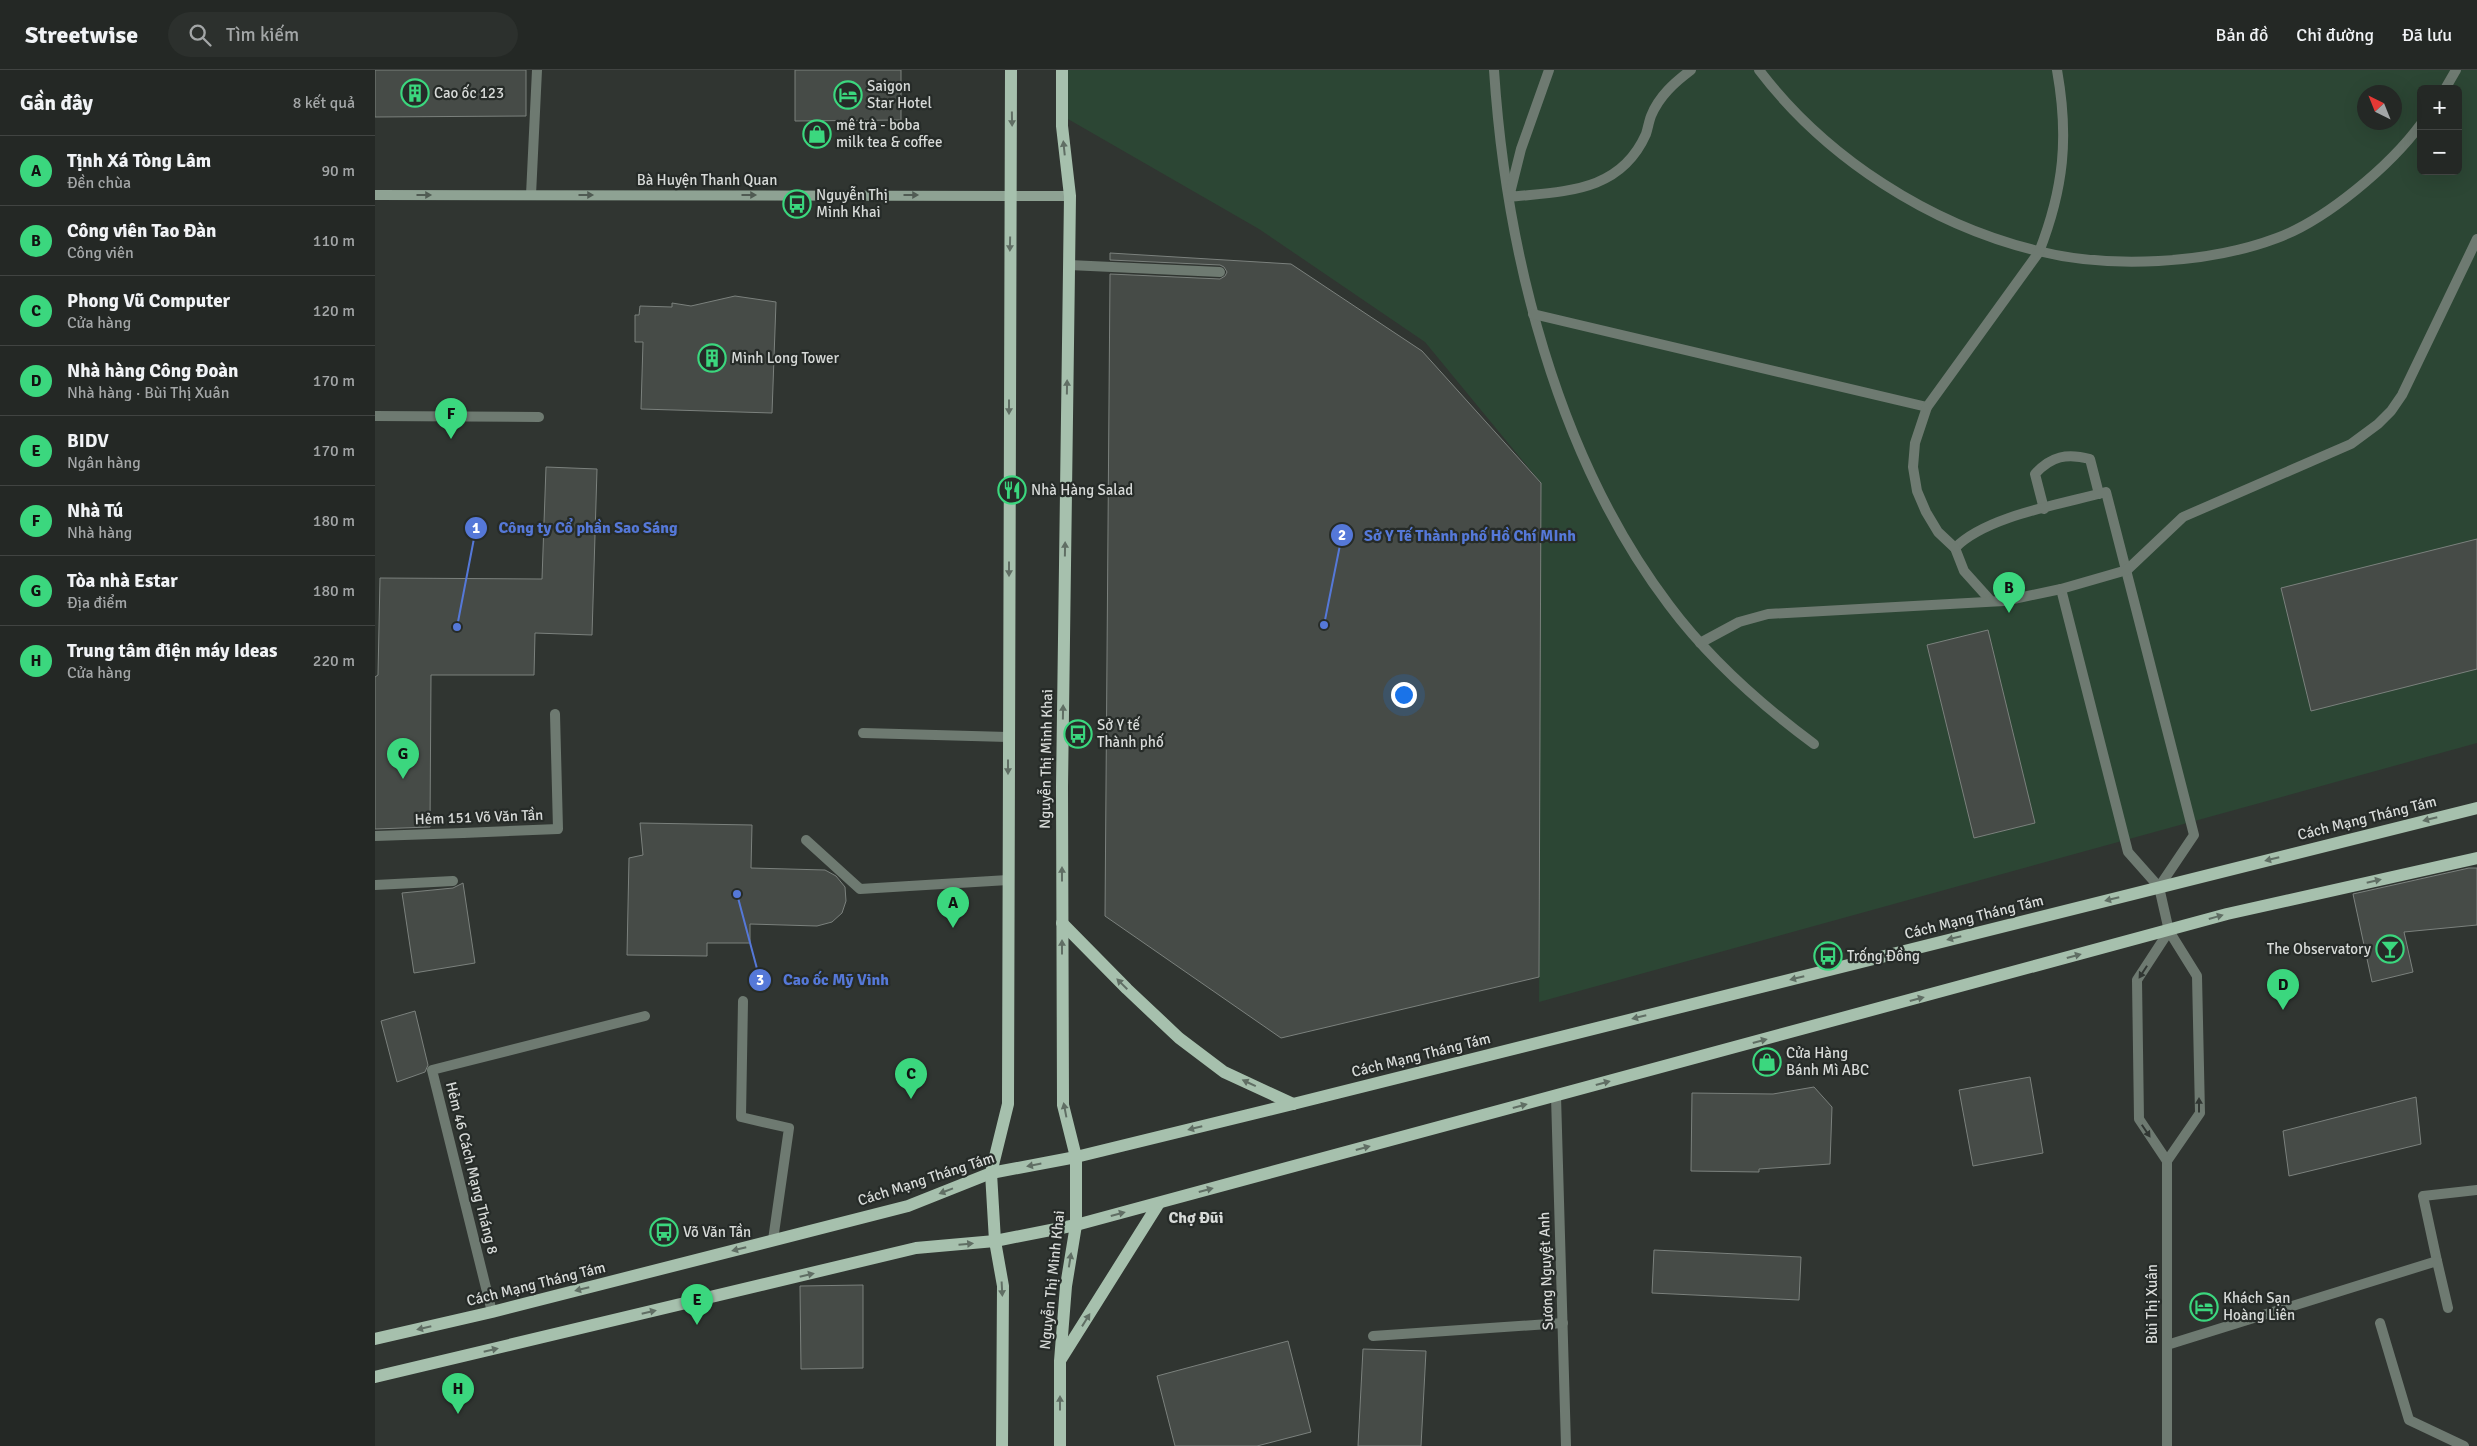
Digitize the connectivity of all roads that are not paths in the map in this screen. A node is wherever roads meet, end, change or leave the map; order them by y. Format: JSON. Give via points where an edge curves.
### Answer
{"nodes":[{"id":1,"x":537,"y":70,"type":"edge"},
{"id":2,"x":1011,"y":70,"type":"edge"},
{"id":3,"x":1062,"y":70,"type":"edge"},
{"id":4,"x":1494,"y":70,"type":"edge"},
{"id":5,"x":1549,"y":70,"type":"edge"},
{"id":6,"x":1691,"y":70,"type":"edge"},
{"id":7,"x":1759,"y":70,"type":"edge"},
{"id":8,"x":2057,"y":70,"type":"edge"},
{"id":9,"x":2456,"y":70,"type":"edge"},
{"id":10,"x":2447,"y":85,"type":"edge"},
{"id":11,"x":2417,"y":128,"type":"edge"},
{"id":12,"x":375,"y":195,"type":"edge"},
{"id":13,"x":531,"y":195,"type":"junction"},
{"id":14,"x":1011,"y":196,"type":"junction"},
{"id":15,"x":1069,"y":196,"type":"junction"},
{"id":16,"x":1509,"y":197,"type":"junction"},
{"id":17,"x":2477,"y":239,"type":"edge"},
{"id":18,"x":2039,"y":252,"type":"junction"},
{"id":19,"x":1069,"y":266,"type":"junction"},
{"id":20,"x":1220,"y":272,"type":"dead end"},
{"id":21,"x":1533,"y":314,"type":"junction"},
{"id":22,"x":1927,"y":408,"type":"junction"},
{"id":23,"x":375,"y":416,"type":"edge"},
{"id":24,"x":539,"y":418,"type":"dead end"},
{"id":25,"x":2099,"y":494,"type":"junction"},
{"id":26,"x":2044,"y":509,"type":"junction"},
{"id":27,"x":1955,"y":548,"type":"junction"},
{"id":28,"x":2127,"y":570,"type":"junction"},
{"id":29,"x":2061,"y":588,"type":"junction"},
{"id":30,"x":1991,"y":601,"type":"junction"},
{"id":31,"x":1700,"y":643,"type":"junction"},
{"id":32,"x":555,"y":714,"type":"dead end"},
{"id":33,"x":863,"y":733,"type":"dead end"},
{"id":34,"x":1008,"y":737,"type":"junction"},
{"id":35,"x":1814,"y":744,"type":"dead end"},
{"id":36,"x":2477,"y":808,"type":"edge"},
{"id":37,"x":375,"y":836,"type":"edge"},
{"id":38,"x":806,"y":840,"type":"dead end"},
{"id":39,"x":2477,"y":858,"type":"edge"},
{"id":40,"x":1008,"y":880,"type":"junction"},
{"id":41,"x":453,"y":881,"type":"dead end"},
{"id":42,"x":375,"y":885,"type":"edge"},
{"id":43,"x":2159,"y":887,"type":"junction"},
{"id":44,"x":1062,"y":923,"type":"junction"},
{"id":45,"x":2169,"y":931,"type":"junction"},
{"id":46,"x":743,"y":1001,"type":"dead end"},
{"id":47,"x":645,"y":1016,"type":"dead end"},
{"id":48,"x":1556,"y":1096,"type":"junction"},
{"id":49,"x":1293,"y":1104,"type":"junction"},
{"id":50,"x":1076,"y":1157,"type":"junction"},
{"id":51,"x":2167,"y":1161,"type":"junction"},
{"id":52,"x":991,"y":1173,"type":"junction"},
{"id":53,"x":2477,"y":1190,"type":"edge"},
{"id":54,"x":1159,"y":1202,"type":"junction"},
{"id":55,"x":1076,"y":1225,"type":"junction"},
{"id":56,"x":773,"y":1240,"type":"junction"},
{"id":57,"x":995,"y":1241,"type":"junction"},
{"id":58,"x":2437,"y":1261,"type":"junction"},
{"id":59,"x":2448,"y":1308,"type":"dead end"},
{"id":60,"x":491,"y":1312,"type":"junction"},
{"id":61,"x":1563,"y":1323,"type":"junction"},
{"id":62,"x":2380,"y":1323,"type":"dead end"},
{"id":63,"x":1373,"y":1336,"type":"dead end"},
{"id":64,"x":375,"y":1339,"type":"edge"},
{"id":65,"x":2167,"y":1345,"type":"junction"},
{"id":66,"x":1060,"y":1361,"type":"junction"},
{"id":67,"x":375,"y":1377,"type":"edge"},
{"id":68,"x":1002,"y":1446,"type":"edge"},
{"id":69,"x":1060,"y":1446,"type":"edge"},
{"id":70,"x":1566,"y":1446,"type":"edge"},
{"id":71,"x":2167,"y":1446,"type":"edge"},
{"id":72,"x":2464,"y":1446,"type":"edge"}],
"edges":[{"from":1,"to":13,"type":"street"},
{"from":2,"to":14,"type":"main road","one_way":true},
{"from":15,"to":3,"type":"main road","name":"Nguyễn Thị Minh Khai","one_way":true,"via":[[1062,126]]},
{"from":4,"to":16,"type":"street"},
{"from":5,"to":16,"type":"street","via":[[1521,149]]},
{"from":6,"to":16,"type":"street","via":[[1663,96],[1638,150],[1612,176],[1578,189]]},
{"from":7,"to":18,"type":"street","via":[[1805,121],[1878,180],[1955,222]]},
{"from":8,"to":18,"type":"street","via":[[2065,130],[2063,162],[2059,192]]},
{"from":9,"to":10,"type":"street"},
{"from":11,"to":18,"type":"street","via":[[2358,188],[2333,207],[2278,238],[2235,250],[2140,261],[2089,259]]},
{"from":12,"to":13,"type":"main road","name":"Bà Huyện Thanh Quan","one_way":true},
{"from":13,"to":14,"type":"main road","name":"Bà Huyện Thanh Quan","one_way":true},
{"from":14,"to":15,"type":"main road","name":"Bà Huyện Thanh Quan"},
{"from":14,"to":34,"type":"main road","one_way":true},
{"from":15,"to":19,"type":"main road","name":"Nguyễn Thị Minh Khai"},
{"from":16,"to":21,"type":"street"},
{"from":17,"to":28,"type":"street","via":[[2402,395],[2378,424],[2351,444],[2183,517]]},
{"from":18,"to":22,"type":"street"},
{"from":19,"to":20,"type":"street"},
{"from":44,"to":19,"type":"main road","name":"Nguyễn Thị Minh Khai","one_way":true},
{"from":21,"to":22,"type":"street"},
{"from":21,"to":31,"type":"street","via":[[1554,380],[1592,473],[1642,565]]},
{"from":22,"to":27,"type":"street","via":[[1915,443],[1913,467],[1917,491],[1938,532]]},
{"from":23,"to":24,"type":"street"},
{"from":25,"to":26,"type":"street"},
{"from":25,"to":26,"type":"street","via":[[2090,459],[2076,455],[2061,456],[2035,474]]},
{"from":25,"to":28,"type":"street","via":[[2106,492]]},
{"from":26,"to":27,"type":"street","via":[[1977,530]]},
{"from":27,"to":30,"type":"street","via":[[1964,571]]},
{"from":28,"to":29,"type":"street"},
{"from":28,"to":43,"type":"street","via":[[2194,835]]},
{"from":29,"to":30,"type":"street"},
{"from":29,"to":43,"type":"street","via":[[2128,852]]},
{"from":30,"to":31,"type":"street","via":[[1769,614],[1739,622]]},
{"from":31,"to":35,"type":"street","via":[[1761,702]]},
{"from":32,"to":37,"type":"street","name":"Hẻm 151 Võ Văn Tần","via":[[558,829]]},
{"from":33,"to":34,"type":"street"},
{"from":34,"to":40,"type":"main road","one_way":true},
{"from":36,"to":43,"type":"main road","name":"Cách Mạng Tháng Tám","one_way":true},
{"from":38,"to":40,"type":"street","via":[[860,889]]},
{"from":45,"to":39,"type":"main road","one_way":true,"via":[[2227,914]]},
{"from":40,"to":52,"type":"main road","via":[[1008,1104]]},
{"from":41,"to":42,"type":"street"},
{"from":43,"to":45,"type":"street"},
{"from":43,"to":49,"type":"main road","name":"Cách Mạng Tháng Tám","one_way":true},
{"from":49,"to":44,"type":"main road","one_way":true,"via":[[1224,1072],[1179,1038]]},
{"from":50,"to":44,"type":"main road","name":"Nguyễn Thị Minh Khai","one_way":true,"via":[[1063,1105]]},
{"from":48,"to":45,"type":"main road","one_way":true},
{"from":45,"to":51,"type":"street","one_way":true,"via":[[2137,980],[2139,1119]]},
{"from":51,"to":45,"type":"street","one_way":true,"via":[[2200,1113],[2197,976]]},
{"from":46,"to":56,"type":"street","via":[[741,1117],[789,1128]]},
{"from":47,"to":60,"type":"street","name":"Hẻm 46 Cách Mạng Tháng 8","via":[[432,1070]]},
{"from":54,"to":48,"type":"main road","one_way":true},
{"from":48,"to":61,"type":"street","name":"Sương Nguyệt Anh"},
{"from":49,"to":50,"type":"main road","name":"Cách Mạng Tháng Tám","one_way":true},
{"from":50,"to":52,"type":"main road","name":"Cách Mạng Tháng Tám","one_way":true},
{"from":50,"to":55,"type":"main road","name":"Nguyễn Thị Minh Khai"},
{"from":51,"to":65,"type":"street","name":"Bùi Thị Xuân"},
{"from":52,"to":56,"type":"main road","name":"Cách Mạng Tháng Tám","one_way":true,"via":[[908,1206]]},
{"from":52,"to":57,"type":"main road"},
{"from":53,"to":58,"type":"street","via":[[2423,1196]]},
{"from":55,"to":54,"type":"main road","one_way":true},
{"from":66,"to":54,"type":"main road","one_way":true},
{"from":55,"to":57,"type":"main road"},
{"from":66,"to":55,"type":"main road","name":"Nguyễn Thị Minh Khai","one_way":true,"via":[[1066,1286]]},
{"from":56,"to":60,"type":"main road","name":"Cách Mạng Tháng Tám","one_way":true},
{"from":67,"to":57,"type":"main road","one_way":true,"via":[[916,1248]]},
{"from":57,"to":68,"type":"main road","one_way":true,"via":[[1003,1286]]},
{"from":58,"to":59,"type":"street"},
{"from":58,"to":65,"type":"street"},
{"from":60,"to":64,"type":"main road","name":"Cách Mạng Tháng Tám","one_way":true},
{"from":61,"to":63,"type":"street"},
{"from":61,"to":70,"type":"street","name":"Sương Nguyệt Anh"},
{"from":62,"to":72,"type":"street","via":[[2409,1420]]},
{"from":65,"to":71,"type":"street","name":"Bùi Thị Xuân"},
{"from":69,"to":66,"type":"main road","name":"Nguyễn Thị Minh Khai","one_way":true}]}
